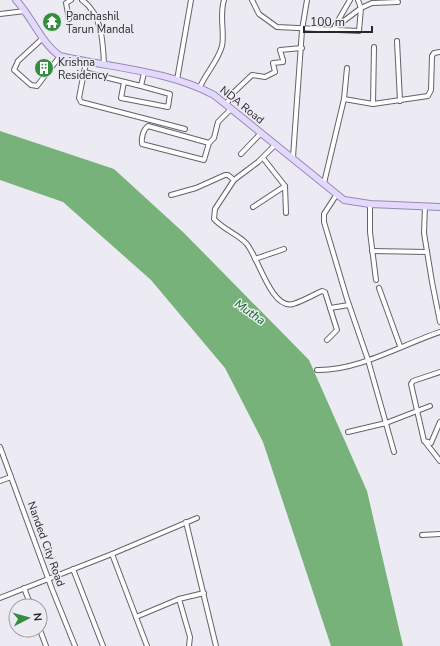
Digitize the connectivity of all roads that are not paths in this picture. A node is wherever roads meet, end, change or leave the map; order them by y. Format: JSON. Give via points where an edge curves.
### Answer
{"nodes":[{"id":1,"x":16,"y":0,"type":"edge"},
{"id":2,"x":70,"y":0,"type":"edge"},
{"id":3,"x":82,"y":0,"type":"edge"},
{"id":4,"x":191,"y":0,"type":"edge"},
{"id":5,"x":224,"y":0,"type":"edge"},
{"id":6,"x":252,"y":0,"type":"edge"},
{"id":7,"x":307,"y":0,"type":"edge"},
{"id":8,"x":350,"y":0,"type":"edge"},
{"id":9,"x":358,"y":0,"type":"edge"},
{"id":10,"x":398,"y":2,"type":"dead end"},
{"id":11,"x":361,"y":8,"type":"junction"},
{"id":12,"x":25,"y":11,"type":"junction"},
{"id":13,"x":0,"y":14,"type":"edge"},
{"id":14,"x":69,"y":19,"type":"dead end"},
{"id":15,"x":333,"y":29,"type":"junction"},
{"id":16,"x":302,"y":30,"type":"junction"},
{"id":17,"x":41,"y":35,"type":"junction"},
{"id":18,"x":397,"y":42,"type":"dead end"},
{"id":19,"x":374,"y":47,"type":"dead end"},
{"id":20,"x":302,"y":48,"type":"junction"},
{"id":21,"x":440,"y":52,"type":"edge"},
{"id":22,"x":60,"y":56,"type":"junction"},
{"id":23,"x":87,"y":62,"type":"junction"},
{"id":24,"x":104,"y":64,"type":"junction"},
{"id":25,"x":347,"y":68,"type":"dead end"},
{"id":26,"x":84,"y":72,"type":"junction"},
{"id":27,"x":144,"y":73,"type":"junction"},
{"id":28,"x":177,"y":80,"type":"junction"},
{"id":29,"x":124,"y":82,"type":"junction"},
{"id":30,"x":141,"y":86,"type":"junction"},
{"id":31,"x":200,"y":87,"type":"junction"},
{"id":32,"x":344,"y":99,"type":"junction"},
{"id":33,"x":400,"y":101,"type":"junction"},
{"id":34,"x":373,"y":104,"type":"junction"},
{"id":35,"x":228,"y":107,"type":"junction"},
{"id":36,"x":185,"y":129,"type":"dead end"},
{"id":37,"x":261,"y":133,"type":"junction"},
{"id":38,"x":209,"y":143,"type":"junction"},
{"id":39,"x":275,"y":144,"type":"junction"},
{"id":40,"x":241,"y":154,"type":"dead end"},
{"id":41,"x":293,"y":157,"type":"junction"},
{"id":42,"x":264,"y":158,"type":"junction"},
{"id":43,"x":234,"y":180,"type":"junction"},
{"id":44,"x":324,"y":183,"type":"junction"},
{"id":45,"x":285,"y":186,"type":"junction"},
{"id":46,"x":337,"y":194,"type":"junction"},
{"id":47,"x":171,"y":195,"type":"dead end"},
{"id":48,"x":370,"y":204,"type":"junction"},
{"id":49,"x":425,"y":206,"type":"junction"},
{"id":50,"x":253,"y":207,"type":"dead end"},
{"id":51,"x":440,"y":207,"type":"edge"},
{"id":52,"x":286,"y":213,"type":"dead end"},
{"id":53,"x":284,"y":249,"type":"dead end"},
{"id":54,"x":372,"y":251,"type":"junction"},
{"id":55,"x":427,"y":252,"type":"junction"},
{"id":56,"x":255,"y":259,"type":"junction"},
{"id":57,"x":376,"y":280,"type":"dead end"},
{"id":58,"x":379,"y":288,"type":"dead end"},
{"id":59,"x":349,"y":305,"type":"junction"},
{"id":60,"x":330,"y":308,"type":"junction"},
{"id":61,"x":440,"y":322,"type":"edge"},
{"id":62,"x":440,"y":332,"type":"edge"},
{"id":63,"x":327,"y":340,"type":"dead end"},
{"id":64,"x":400,"y":346,"type":"junction"},
{"id":65,"x":368,"y":360,"type":"junction"},
{"id":66,"x":316,"y":370,"type":"dead end"},
{"id":67,"x":440,"y":372,"type":"edge"},
{"id":68,"x":430,"y":406,"type":"dead end"},
{"id":69,"x":416,"y":412,"type":"junction"},
{"id":70,"x":440,"y":422,"type":"edge"},
{"id":71,"x":386,"y":423,"type":"junction"},
{"id":72,"x":348,"y":432,"type":"dead end"},
{"id":73,"x":426,"y":443,"type":"junction"},
{"id":74,"x":0,"y":447,"type":"edge"},
{"id":75,"x":394,"y":452,"type":"dead end"},
{"id":76,"x":440,"y":461,"type":"edge"},
{"id":77,"x":11,"y":477,"type":"junction"},
{"id":78,"x":0,"y":481,"type":"edge"},
{"id":79,"x":197,"y":518,"type":"dead end"},
{"id":80,"x":186,"y":522,"type":"junction"},
{"id":81,"x":440,"y":534,"type":"edge"},
{"id":82,"x":422,"y":535,"type":"dead end"},
{"id":83,"x":112,"y":554,"type":"junction"},
{"id":84,"x":74,"y":569,"type":"junction"},
{"id":85,"x":48,"y":578,"type":"junction"},
{"id":86,"x":24,"y":588,"type":"junction"},
{"id":87,"x":204,"y":593,"type":"junction"},
{"id":88,"x":0,"y":598,"type":"edge"},
{"id":89,"x":28,"y":598,"type":"edge"},
{"id":90,"x":179,"y":598,"type":"junction"},
{"id":91,"x":136,"y":617,"type":"junction"},
{"id":92,"x":75,"y":646,"type":"edge"},
{"id":93,"x":103,"y":646,"type":"edge"},
{"id":94,"x":147,"y":646,"type":"edge"},
{"id":95,"x":189,"y":646,"type":"edge"},
{"id":96,"x":216,"y":646,"type":"edge"}],
"edges":[{"from":1,"to":12,"type":"main road"},
{"from":2,"to":14,"type":"street","via":[[66,3]]},
{"from":3,"to":24,"type":"street","via":[[88,5],[100,27]]},
{"from":4,"to":28,"type":"street"},
{"from":5,"to":31,"type":"street","via":[[222,45],[218,57]]},
{"from":6,"to":16,"type":"street","via":[[259,14],[272,24]]},
{"from":7,"to":16,"type":"street"},
{"from":8,"to":15,"type":"street"},
{"from":9,"to":11,"type":"street"},
{"from":10,"to":11,"type":"street","via":[[372,3]]},
{"from":11,"to":15,"type":"street"},
{"from":11,"to":15,"type":"street","via":[[359,31]]},
{"from":12,"to":13,"type":"street"},
{"from":12,"to":17,"type":"main road"},
{"from":15,"to":16,"type":"street"},
{"from":16,"to":20,"type":"street"},
{"from":17,"to":22,"type":"main road"},
{"from":17,"to":22,"type":"street","via":[[18,61],[14,70],[31,85],[37,86]]},
{"from":18,"to":33,"type":"street"},
{"from":19,"to":34,"type":"street"},
{"from":20,"to":35,"type":"street","via":[[280,50],[283,60],[273,63],[275,72],[265,77],[252,75],[232,94]]},
{"from":20,"to":41,"type":"street"},
{"from":21,"to":33,"type":"street","via":[[432,56],[430,94]]},
{"from":22,"to":23,"type":"main road","name":"NDA Road"},
{"from":23,"to":24,"type":"main road","name":"NDA Road"},
{"from":23,"to":26,"type":"street"},
{"from":24,"to":27,"type":"main road","name":"NDA Road"},
{"from":25,"to":32,"type":"street"},
{"from":26,"to":29,"type":"street"},
{"from":26,"to":36,"type":"street","via":[[81,102]]},
{"from":27,"to":28,"type":"main road","name":"NDA Road"},
{"from":27,"to":30,"type":"street"},
{"from":28,"to":31,"type":"main road","name":"NDA Road"},
{"from":29,"to":30,"type":"street"},
{"from":29,"to":30,"type":"street","via":[[121,98],[168,107],[170,94]]},
{"from":31,"to":35,"type":"main road","name":"NDA Road"},
{"from":32,"to":34,"type":"street"},
{"from":32,"to":44,"type":"street"},
{"from":33,"to":34,"type":"street"},
{"from":35,"to":37,"type":"main road","name":"NDA Road"},
{"from":35,"to":38,"type":"street","via":[[218,122],[214,138]]},
{"from":37,"to":39,"type":"main road","name":"NDA Road"},
{"from":37,"to":40,"type":"street"},
{"from":38,"to":38,"type":"street","via":[[148,126],[141,141],[142,144],[204,160]]},
{"from":39,"to":41,"type":"main road","name":"NDA Road"},
{"from":39,"to":42,"type":"street"},
{"from":41,"to":44,"type":"main road","name":"NDA Road"},
{"from":42,"to":43,"type":"street"},
{"from":42,"to":45,"type":"street"},
{"from":43,"to":47,"type":"street","via":[[225,175],[196,188]]},
{"from":43,"to":56,"type":"street","via":[[215,209],[214,219],[246,243]]},
{"from":44,"to":46,"type":"main road","name":"NDA Road"},
{"from":45,"to":50,"type":"street"},
{"from":45,"to":52,"type":"street"},
{"from":46,"to":48,"type":"main road","name":"NDA Road","via":[[344,200]]},
{"from":46,"to":59,"type":"street","via":[[324,214],[324,219]]},
{"from":48,"to":49,"type":"main road","name":"NDA Road"},
{"from":48,"to":54,"type":"street"},
{"from":49,"to":51,"type":"main road","name":"NDA Road"},
{"from":49,"to":55,"type":"street","via":[[424,232]]},
{"from":53,"to":56,"type":"street"},
{"from":54,"to":55,"type":"street"},
{"from":54,"to":57,"type":"street"},
{"from":55,"to":61,"type":"street"},
{"from":56,"to":60,"type":"street","via":[[268,285],[283,302],[292,304],[324,291]]},
{"from":58,"to":64,"type":"street"},
{"from":59,"to":60,"type":"street"},
{"from":59,"to":65,"type":"street"},
{"from":60,"to":63,"type":"street","via":[[337,330]]},
{"from":62,"to":64,"type":"street"},
{"from":64,"to":65,"type":"street"},
{"from":65,"to":66,"type":"street","via":[[337,370]]},
{"from":65,"to":71,"type":"street"},
{"from":67,"to":69,"type":"street","via":[[413,381],[411,384]]},
{"from":68,"to":69,"type":"street"},
{"from":69,"to":71,"type":"street"},
{"from":69,"to":73,"type":"street","via":[[422,439]]},
{"from":70,"to":73,"type":"street","via":[[433,440]]},
{"from":71,"to":72,"type":"street"},
{"from":71,"to":75,"type":"street"},
{"from":73,"to":76,"type":"street"},
{"from":74,"to":77,"type":"street","name":"Nanded City Road"},
{"from":77,"to":78,"type":"street"},
{"from":77,"to":85,"type":"street","name":"Nanded City Road"},
{"from":79,"to":80,"type":"street"},
{"from":80,"to":83,"type":"street"},
{"from":80,"to":87,"type":"street"},
{"from":81,"to":82,"type":"street"},
{"from":83,"to":84,"type":"street"},
{"from":83,"to":91,"type":"street"},
{"from":84,"to":85,"type":"street"},
{"from":84,"to":93,"type":"street"},
{"from":85,"to":86,"type":"street"},
{"from":85,"to":92,"type":"street","name":"Nanded City Road"},
{"from":86,"to":88,"type":"street"},
{"from":86,"to":89,"type":"street"},
{"from":87,"to":90,"type":"street"},
{"from":87,"to":96,"type":"street"},
{"from":90,"to":91,"type":"street"},
{"from":90,"to":95,"type":"street","via":[[190,637]]},
{"from":91,"to":94,"type":"street"}]}
